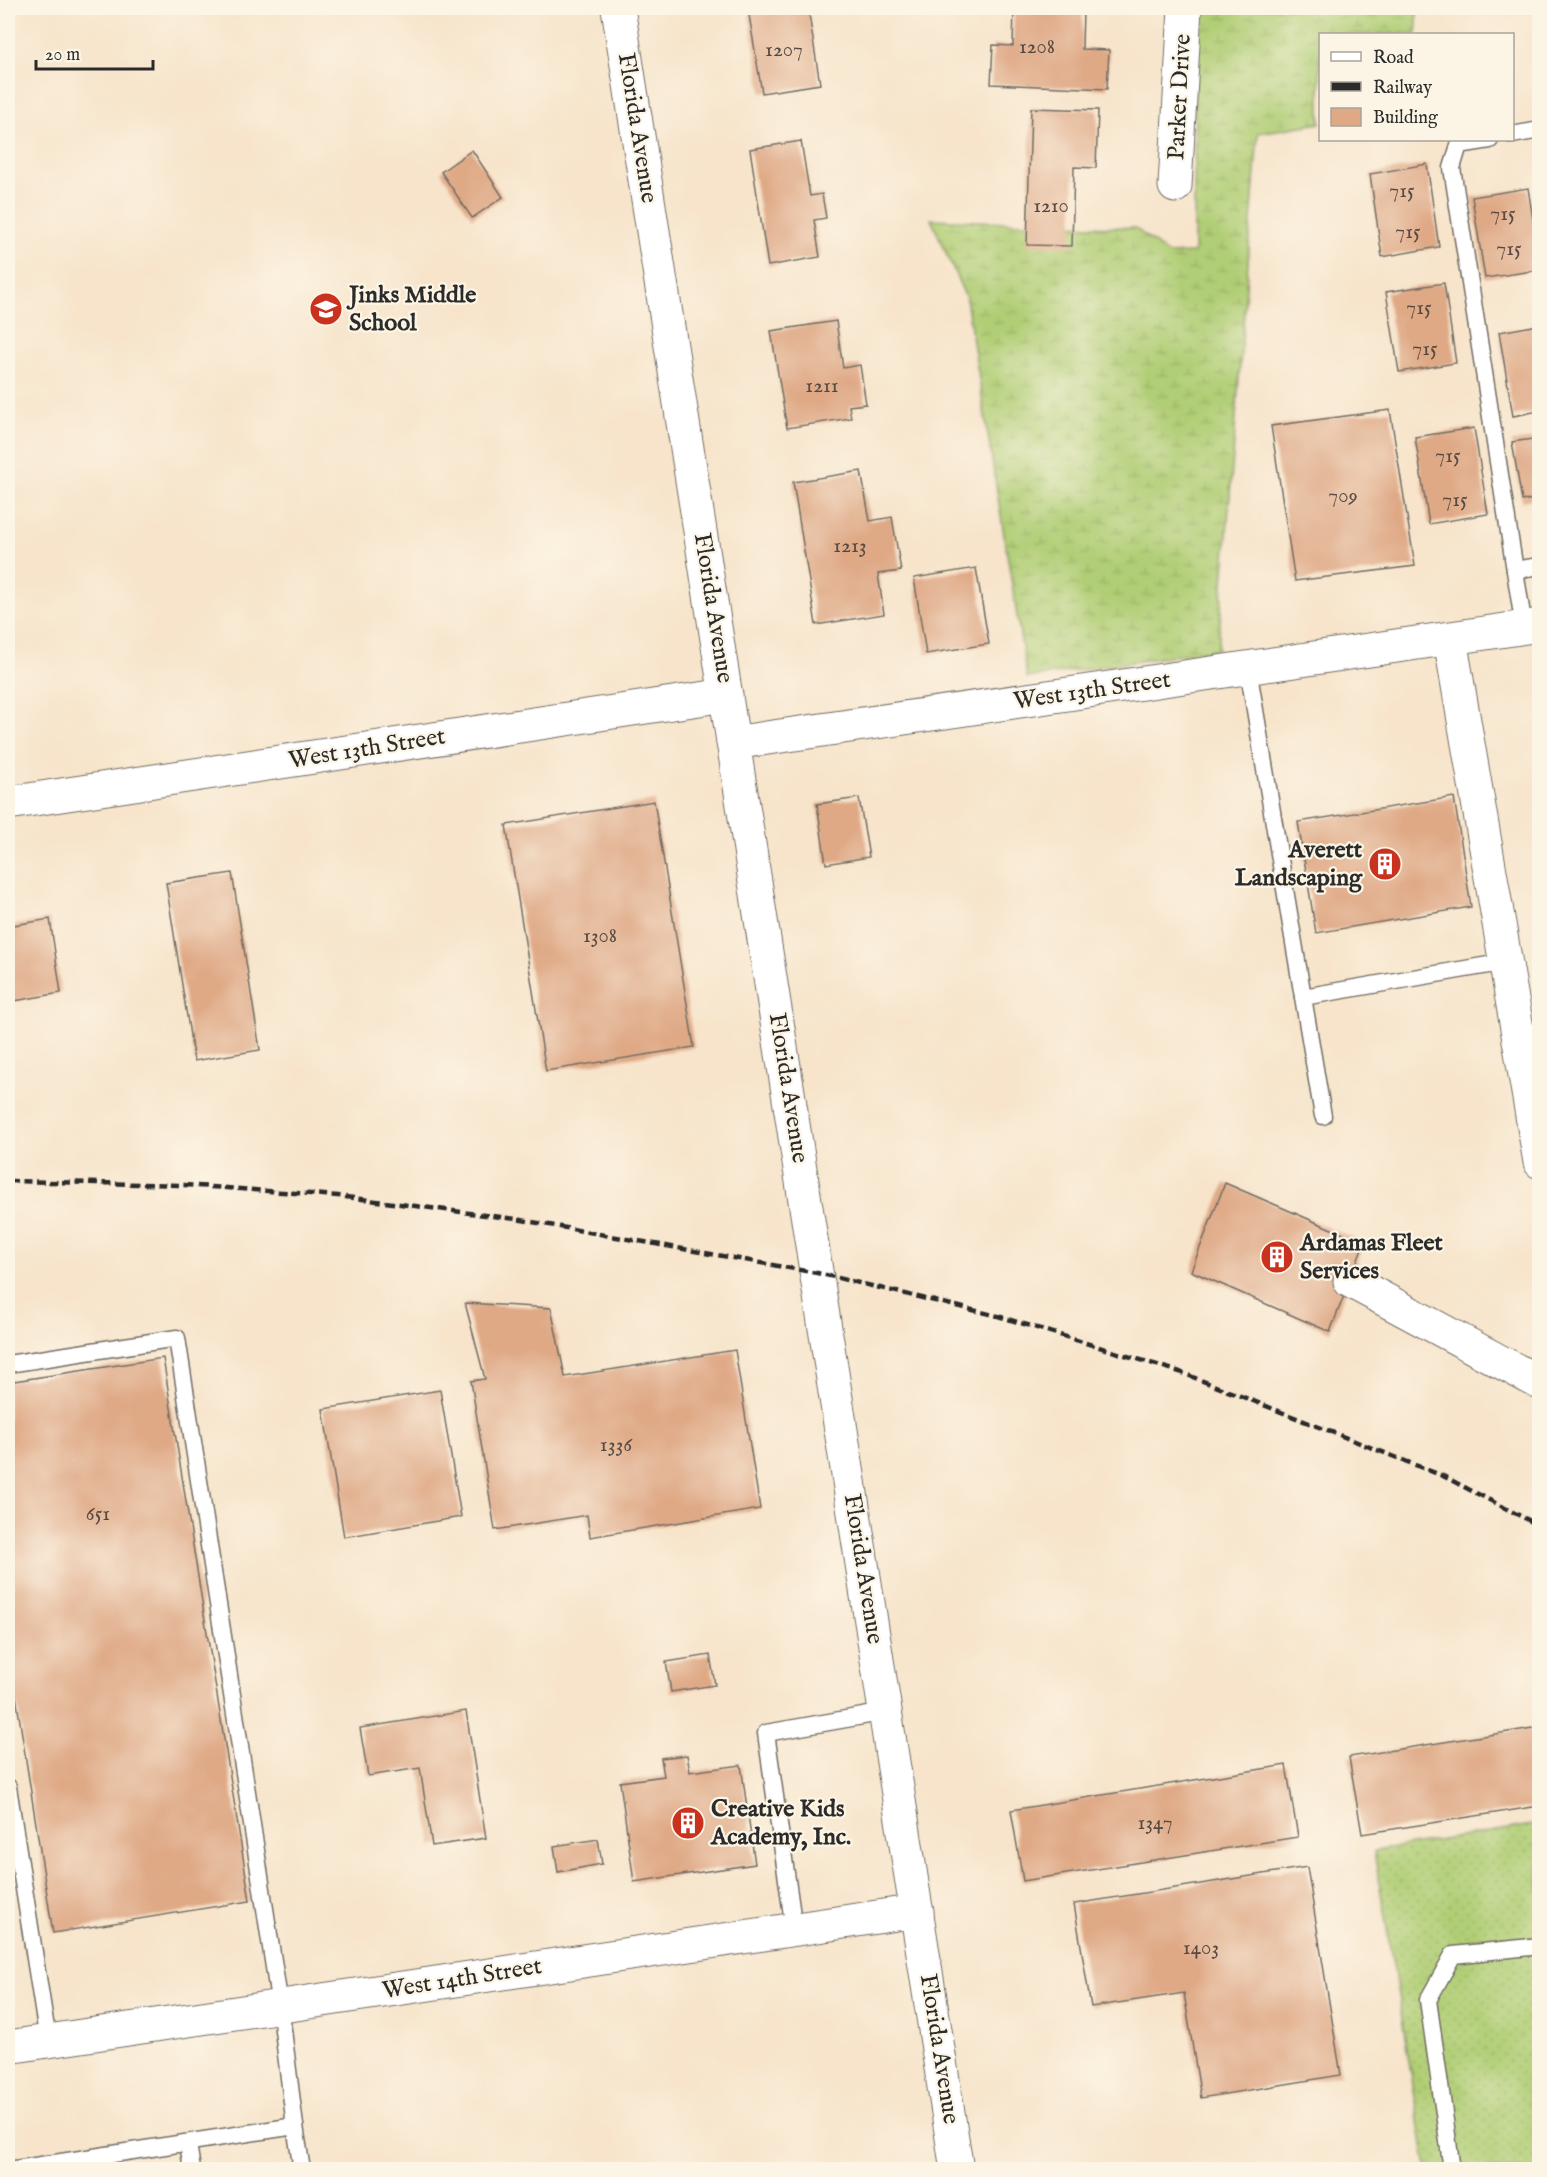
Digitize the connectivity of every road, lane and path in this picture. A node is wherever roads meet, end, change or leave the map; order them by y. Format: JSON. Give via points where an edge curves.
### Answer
{"nodes":[{"id":1,"x":618,"y":8,"type":"edge"},
{"id":2,"x":1185,"y":8,"type":"edge"},
{"id":3,"x":1539,"y":130,"type":"edge"},
{"id":4,"x":1514,"y":135,"type":"edge"},
{"id":5,"x":1484,"y":141,"type":"edge"},
{"id":6,"x":1175,"y":186,"type":"dead end"},
{"id":7,"x":1539,"y":566,"type":"edge"},
{"id":8,"x":1515,"y":570,"type":"junction"},
{"id":9,"x":1532,"y":626,"type":"edge"},
{"id":10,"x":1450,"y":639,"type":"junction"},
{"id":11,"x":1248,"y":668,"type":"junction"},
{"id":12,"x":726,"y":694,"type":"junction"},
{"id":13,"x":733,"y":743,"type":"junction"},
{"id":14,"x":8,"y":803,"type":"edge"},
{"id":15,"x":1506,"y":962,"type":"junction"},
{"id":16,"x":1303,"y":997,"type":"junction"},
{"id":17,"x":1323,"y":1116,"type":"dead end"},
{"id":18,"x":1539,"y":1162,"type":"edge"},
{"id":19,"x":1350,"y":1281,"type":"dead end"},
{"id":20,"x":8,"y":1364,"type":"edge"},
{"id":21,"x":1539,"y":1383,"type":"edge"},
{"id":22,"x":886,"y":1712,"type":"junction"},
{"id":23,"x":8,"y":1787,"type":"edge"},
{"id":24,"x":917,"y":1911,"type":"junction"},
{"id":25,"x":794,"y":1929,"type":"junction"},
{"id":26,"x":1539,"y":1946,"type":"edge"},
{"id":27,"x":280,"y":2006,"type":"junction"},
{"id":28,"x":48,"y":2041,"type":"junction"},
{"id":29,"x":8,"y":2047,"type":"edge"},
{"id":30,"x":295,"y":2126,"type":"junction"},
{"id":31,"x":188,"y":2143,"type":"junction"},
{"id":32,"x":78,"y":2164,"type":"edge"},
{"id":33,"x":9,"y":2169,"type":"edge"},
{"id":34,"x":192,"y":2169,"type":"edge"},
{"id":35,"x":302,"y":2169,"type":"edge"},
{"id":36,"x":957,"y":2169,"type":"edge"},
{"id":37,"x":1452,"y":2169,"type":"edge"}],
"edges":[{"from":1,"to":12,"type":"street","name":"Florida Avenue"},
{"from":2,"to":6,"type":"street","name":"Parker Drive"},
{"from":3,"to":4,"type":"lane"},
{"from":5,"to":8,"type":"lane","via":[[1459,145],[1452,168]]},
{"from":7,"to":8,"type":"lane"},
{"from":8,"to":9,"type":"lane"},
{"from":9,"to":10,"type":"street","name":"West 13th Street"},
{"from":10,"to":11,"type":"street","name":"West 13th Street"},
{"from":10,"to":15,"type":"street"},
{"from":11,"to":13,"type":"street","name":"West 13th Street"},
{"from":11,"to":16,"type":"lane"},
{"from":12,"to":13,"type":"street","name":"Florida Avenue"},
{"from":12,"to":14,"type":"street","name":"West 13th Street"},
{"from":13,"to":22,"type":"street","name":"Florida Avenue"},
{"from":15,"to":16,"type":"lane"},
{"from":15,"to":18,"type":"street"},
{"from":16,"to":17,"type":"lane"},
{"from":19,"to":21,"type":"street"},
{"from":20,"to":27,"type":"lane","via":[[177,1338]]},
{"from":22,"to":24,"type":"street","name":"Florida Avenue"},
{"from":22,"to":25,"type":"lane","via":[[766,1733]]},
{"from":23,"to":28,"type":"lane"},
{"from":24,"to":25,"type":"street","name":"West 14th Street"},
{"from":24,"to":36,"type":"street","name":"Florida Avenue"},
{"from":25,"to":27,"type":"street","name":"West 14th Street"},
{"from":26,"to":37,"type":"lane","via":[[1453,1955],[1428,2000]]},
{"from":27,"to":28,"type":"street","name":"West 14th Street"},
{"from":27,"to":30,"type":"lane"},
{"from":28,"to":29,"type":"street","name":"West 14th Street"},
{"from":30,"to":31,"type":"lane"},
{"from":30,"to":35,"type":"lane"},
{"from":31,"to":32,"type":"lane"},
{"from":31,"to":34,"type":"lane"},
{"from":32,"to":33,"type":"lane"}]}
